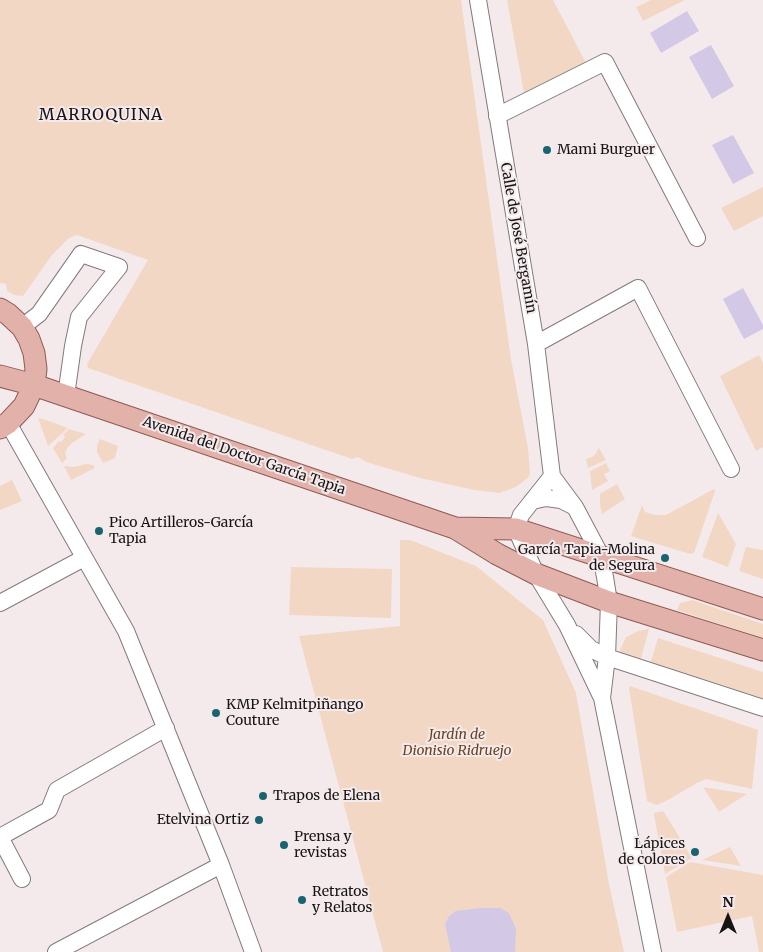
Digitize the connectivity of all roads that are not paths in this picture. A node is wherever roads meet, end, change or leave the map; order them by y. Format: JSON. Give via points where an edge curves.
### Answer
{"nodes":[{"id":1,"x":478,"y":0,"type":"edge"},
{"id":2,"x":497,"y":116,"type":"junction"},
{"id":3,"x":698,"y":238,"type":"dead end"},
{"id":4,"x":0,"y":309,"type":"edge"},
{"id":5,"x":22,"y":327,"type":"junction"},
{"id":6,"x":536,"y":344,"type":"junction"},
{"id":7,"x":0,"y":376,"type":"edge"},
{"id":8,"x":34,"y":384,"type":"junction"},
{"id":9,"x":66,"y":396,"type":"junction"},
{"id":10,"x":4,"y":425,"type":"edge"},
{"id":11,"x":732,"y":469,"type":"dead end"},
{"id":12,"x":552,"y":476,"type":"junction"},
{"id":13,"x":532,"y":500,"type":"junction"},
{"id":14,"x":575,"y":507,"type":"junction"},
{"id":15,"x":455,"y":528,"type":"junction"},
{"id":16,"x":516,"y":529,"type":"junction"},
{"id":17,"x":600,"y":556,"type":"junction"},
{"id":18,"x":84,"y":558,"type":"junction"},
{"id":19,"x":536,"y":574,"type":"junction"},
{"id":20,"x":0,"y":602,"type":"edge"},
{"id":21,"x":609,"y":602,"type":"junction"},
{"id":22,"x":763,"y":609,"type":"edge"},
{"id":23,"x":607,"y":624,"type":"junction"},
{"id":24,"x":572,"y":630,"type":"junction"},
{"id":25,"x":763,"y":650,"type":"edge"},
{"id":26,"x":607,"y":656,"type":"junction"},
{"id":27,"x":602,"y":698,"type":"junction"},
{"id":28,"x":763,"y":708,"type":"edge"},
{"id":29,"x":166,"y":728,"type":"junction"},
{"id":30,"x":221,"y":865,"type":"junction"},
{"id":31,"x":22,"y":879,"type":"dead end"},
{"id":32,"x":56,"y":952,"type":"edge"},
{"id":33,"x":253,"y":952,"type":"edge"},
{"id":34,"x":653,"y":952,"type":"edge"}],
"edges":[{"from":1,"to":2,"type":"street","name":"Calle de José Bergamín"},
{"from":2,"to":3,"type":"street","via":[[605,62]]},
{"from":2,"to":6,"type":"street","name":"Calle de José Bergamín"},
{"from":4,"to":5,"type":"main road"},
{"from":5,"to":8,"type":"main road","via":[[34,353]]},
{"from":5,"to":9,"type":"street","via":[[39,314],[81,254],[119,267],[79,317]]},
{"from":6,"to":11,"type":"street","via":[[638,288]]},
{"from":6,"to":12,"type":"street","name":"Calle de José Bergamín"},
{"from":7,"to":8,"type":"main road","name":"Avenida del Doctor García Tapia"},
{"from":8,"to":9,"type":"main road","name":"Avenida del Doctor García Tapia"},
{"from":8,"to":10,"type":"main road","via":[[24,406]]},
{"from":9,"to":15,"type":"main road","name":"Avenida del Doctor García Tapia"},
{"from":10,"to":18,"type":"street"},
{"from":12,"to":13,"type":"street"},
{"from":12,"to":14,"type":"street","name":"Calle de José Bergamín"},
{"from":13,"to":14,"type":"street","via":[[561,500]]},
{"from":13,"to":16,"type":"street"},
{"from":14,"to":17,"type":"street","name":"Calle de José Bergamín"},
{"from":15,"to":16,"type":"main road","name":"Avenida del Doctor García Tapia"},
{"from":15,"to":19,"type":"main road","name":"Avenida del Doctor García Tapia"},
{"from":16,"to":17,"type":"main road","name":"Avenida del Doctor García Tapia"},
{"from":16,"to":19,"type":"street"},
{"from":17,"to":21,"type":"street"},
{"from":17,"to":22,"type":"main road","name":"Avenida del Doctor García Tapia"},
{"from":18,"to":20,"type":"street"},
{"from":18,"to":29,"type":"street","via":[[126,631]]},
{"from":19,"to":21,"type":"main road","name":"Avenida del Doctor García Tapia"},
{"from":19,"to":24,"type":"street"},
{"from":21,"to":23,"type":"street"},
{"from":21,"to":25,"type":"main road","name":"Avenida del Doctor García Tapia"},
{"from":23,"to":24,"type":"street","via":[[595,636]]},
{"from":23,"to":26,"type":"street"},
{"from":24,"to":26,"type":"street","via":[[591,648]]},
{"from":24,"to":27,"type":"street"},
{"from":26,"to":27,"type":"street"},
{"from":26,"to":28,"type":"street"},
{"from":27,"to":34,"type":"street"},
{"from":29,"to":30,"type":"street"},
{"from":29,"to":31,"type":"street","via":[[57,790],[49,810],[0,837]]},
{"from":30,"to":32,"type":"street"},
{"from":30,"to":33,"type":"street"}]}
